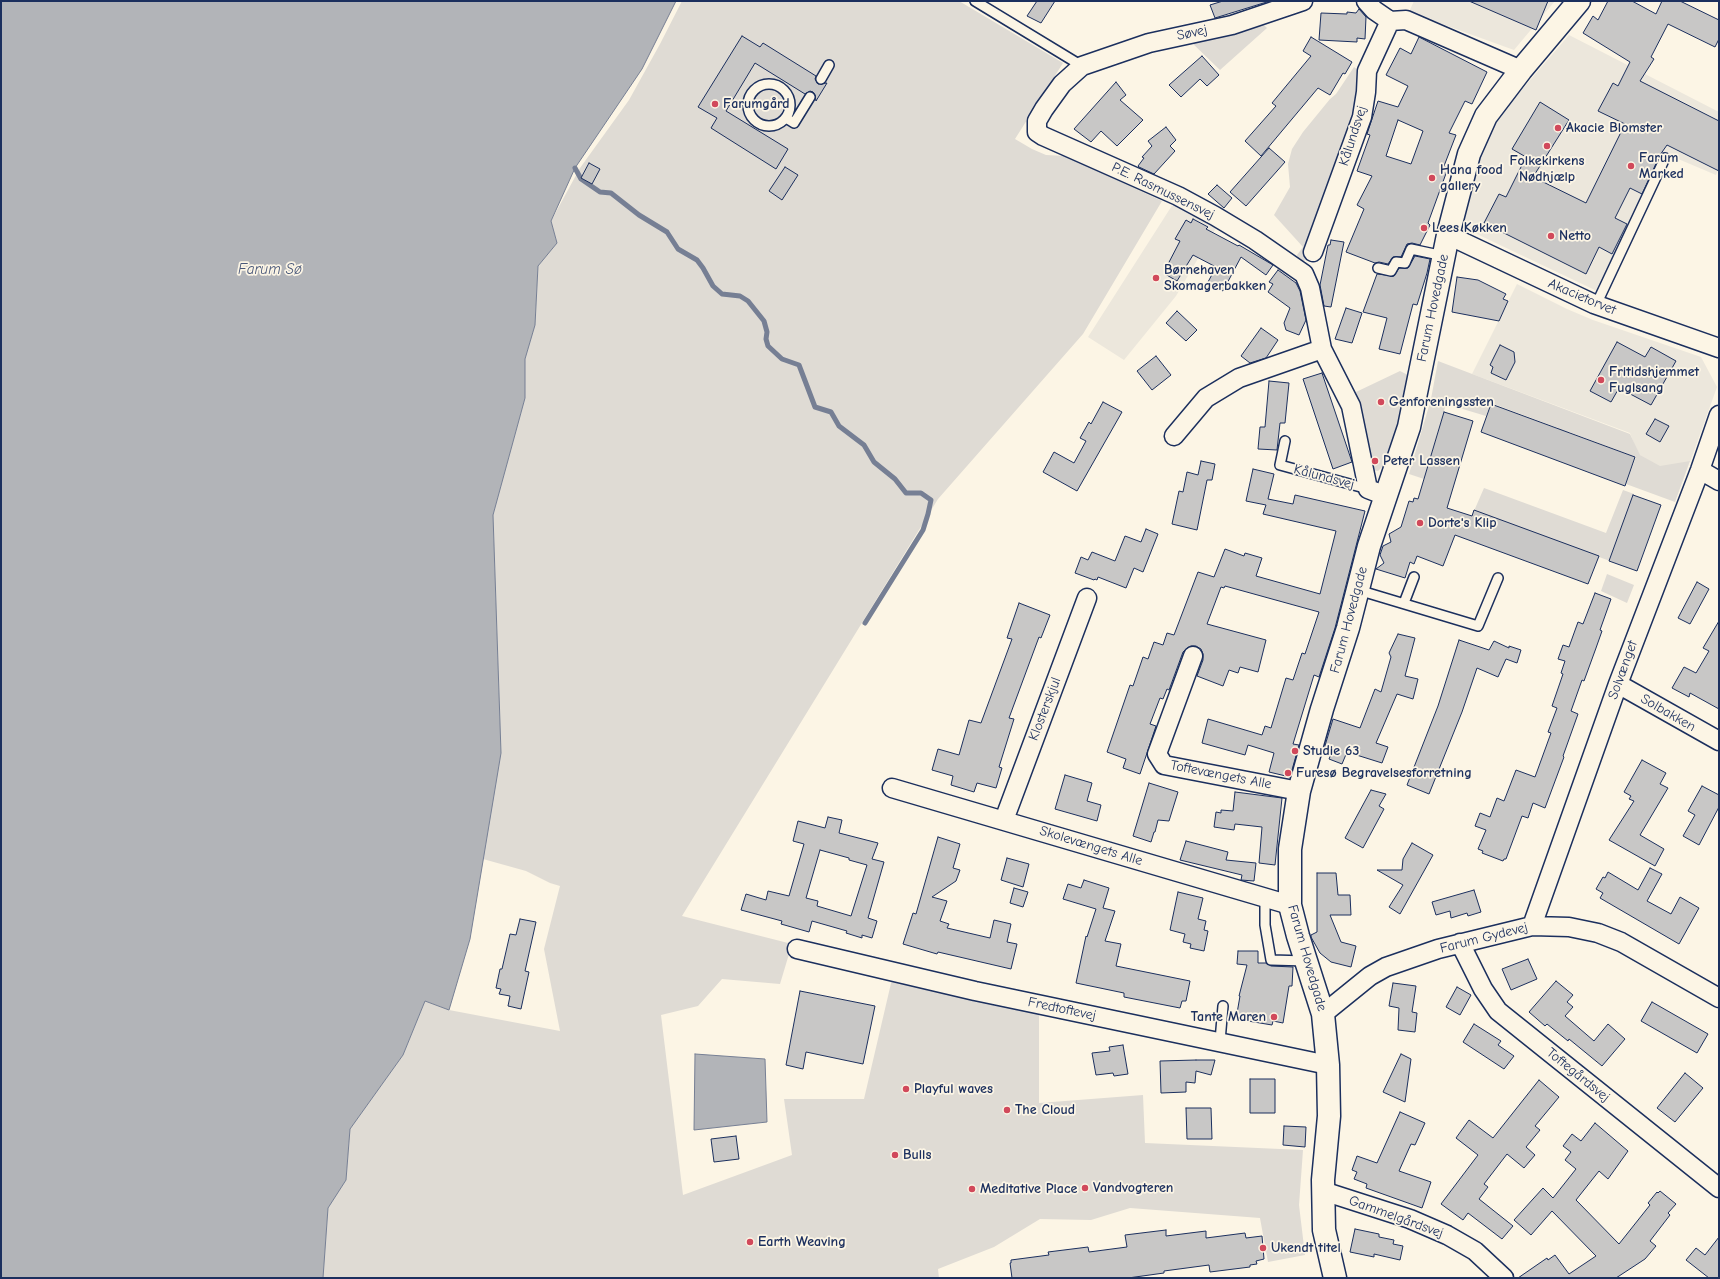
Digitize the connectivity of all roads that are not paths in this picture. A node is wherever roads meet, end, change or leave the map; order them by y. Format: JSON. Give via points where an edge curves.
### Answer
{"nodes":[{"id":1,"x":975,"y":1,"type":"edge"},
{"id":2,"x":1303,"y":1,"type":"edge"},
{"id":3,"x":1366,"y":1,"type":"edge"},
{"id":4,"x":1579,"y":1,"type":"edge"},
{"id":5,"x":1390,"y":21,"type":"junction"},
{"id":6,"x":829,"y":65,"type":"dead end"},
{"id":7,"x":1082,"y":66,"type":"junction"},
{"id":8,"x":1521,"y":70,"type":"junction"},
{"id":9,"x":821,"y":79,"type":"dead end"},
{"id":10,"x":810,"y":97,"type":"dead end"},
{"id":11,"x":1044,"y":109,"type":"joint"},
{"id":12,"x":786,"y":118,"type":"junction"},
{"id":13,"x":1665,"y":158,"type":"dead end"},
{"id":14,"x":1446,"y":245,"type":"junction"},
{"id":15,"x":1313,"y":252,"type":"dead end"},
{"id":16,"x":1378,"y":268,"type":"dead end"},
{"id":17,"x":1304,"y":274,"type":"joint"},
{"id":18,"x":1596,"y":305,"type":"junction"},
{"id":19,"x":1719,"y":348,"type":"edge"},
{"id":20,"x":1322,"y":349,"type":"junction"},
{"id":21,"x":1719,"y":415,"type":"edge"},
{"id":22,"x":1174,"y":436,"type":"dead end"},
{"id":23,"x":1285,"y":441,"type":"dead end"},
{"id":24,"x":1700,"y":470,"type":"junction"},
{"id":25,"x":1719,"y":481,"type":"edge"},
{"id":26,"x":1377,"y":492,"type":"junction"},
{"id":27,"x":1414,"y":577,"type":"dead end"},
{"id":28,"x":1498,"y":578,"type":"dead end"},
{"id":29,"x":1358,"y":590,"type":"junction"},
{"id":30,"x":1087,"y":598,"type":"dead end"},
{"id":31,"x":1404,"y":603,"type":"junction"},
{"id":32,"x":1193,"y":656,"type":"dead end"},
{"id":33,"x":1618,"y":684,"type":"junction"},
{"id":34,"x":1719,"y":741,"type":"edge"},
{"id":35,"x":892,"y":788,"type":"dead end"},
{"id":36,"x":1299,"y":791,"type":"junction"},
{"id":37,"x":1004,"y":820,"type":"junction"},
{"id":38,"x":1265,"y":898,"type":"junction"},
{"id":39,"x":1290,"y":905,"type":"junction"},
{"id":40,"x":1532,"y":926,"type":"junction"},
{"id":41,"x":1460,"y":943,"type":"junction"},
{"id":42,"x":797,"y":949,"type":"dead end"},
{"id":43,"x":1307,"y":961,"type":"junction"},
{"id":44,"x":1719,"y":998,"type":"edge"},
{"id":45,"x":1223,"y":1006,"type":"dead end"},
{"id":46,"x":1323,"y":1014,"type":"junction"},
{"id":47,"x":1220,"y":1041,"type":"junction"},
{"id":48,"x":1328,"y":1065,"type":"junction"},
{"id":49,"x":1719,"y":1188,"type":"edge"},
{"id":50,"x":1323,"y":1191,"type":"junction"},
{"id":51,"x":1335,"y":1278,"type":"edge"},
{"id":52,"x":1504,"y":1278,"type":"edge"}],
"edges":[{"from":1,"to":7,"type":"lane"},
{"from":2,"to":7,"type":"street","name":"Søvej","via":[[1232,25],[1149,43]]},
{"from":3,"to":5,"type":"street"},
{"from":4,"to":8,"type":"street","name":"Farum Hovedgade"},
{"from":5,"to":8,"type":"street","via":[[1406,20]]},
{"from":5,"to":15,"type":"street","name":"Kålundsvej","via":[[1367,71],[1362,117]]},
{"from":6,"to":9,"type":"lane"},
{"from":7,"to":11,"type":"street","name":"Søvej","via":[[1062,84]]},
{"from":8,"to":14,"type":"street","name":"Farum Hovedgade","via":[[1486,116],[1474,140]]},
{"from":10,"to":12,"type":"lane","via":[[794,123]]},
{"from":11,"to":17,"type":"street","name":"P.E. Rasmussensvej","via":[[1037,121],[1037,132],[1043,136],[1184,199],[1255,240]]},
{"from":12,"to":12,"type":"lane","via":[[790,112],[790,100],[784,89],[773,84],[761,85],[751,93],[747,104],[750,116],[759,125],[772,127]]},
{"from":13,"to":18,"type":"lane"},
{"from":14,"to":16,"type":"lane","via":[[1411,249],[1405,263],[1396,262],[1391,271]]},
{"from":14,"to":18,"type":"street","name":"Akacietorvet"},
{"from":14,"to":26,"type":"street","name":"Farum Hovedgade","via":[[1409,427]]},
{"from":17,"to":20,"type":"street","name":"Kålundsvej","via":[[1310,288]]},
{"from":18,"to":19,"type":"street","name":"Akacietorvet"},
{"from":20,"to":22,"type":"street","via":[[1239,378],[1206,398]]},
{"from":20,"to":26,"type":"street","name":"Kålundsvej","via":[[1351,406]]},
{"from":21,"to":24,"type":"street","name":"Solvænget"},
{"from":23,"to":26,"type":"lane","name":"Kålundsvej","via":[[1280,465]]},
{"from":24,"to":25,"type":"street"},
{"from":24,"to":33,"type":"street","name":"Solvænget"},
{"from":26,"to":29,"type":"street","name":"Farum Hovedgade","via":[[1369,546]]},
{"from":27,"to":31,"type":"lane"},
{"from":28,"to":31,"type":"lane","via":[[1478,626]]},
{"from":29,"to":31,"type":"lane"},
{"from":29,"to":36,"type":"street","name":"Farum Hovedgade"},
{"from":30,"to":37,"type":"street","name":"Klosterskjul"},
{"from":32,"to":36,"type":"street","name":"Toftevængets Alle","via":[[1157,754],[1164,765]]},
{"from":33,"to":34,"type":"street","name":"Solbakken"},
{"from":33,"to":40,"type":"street","name":"Solvænget"},
{"from":35,"to":37,"type":"street","name":"Skolevængets Alle"},
{"from":36,"to":39,"type":"street","name":"Farum Hovedgade","via":[[1290,849]]},
{"from":37,"to":38,"type":"street","name":"Skolevængets Alle"},
{"from":38,"to":39,"type":"street","name":"Skolevængets Alle"},
{"from":38,"to":43,"type":"lane","via":[[1265,925],[1271,960]]},
{"from":39,"to":43,"type":"street","name":"Farum Hovedgade"},
{"from":40,"to":41,"type":"street","name":"Farum Gydevej"},
{"from":40,"to":44,"type":"street","name":"Farum Gydevej","via":[[1569,927],[1598,933],[1621,942]]},
{"from":41,"to":46,"type":"street","name":"Farum Gydevej","via":[[1386,967],[1370,976]]},
{"from":41,"to":49,"type":"street","name":"Toftegårdsvej","via":[[1483,989],[1498,1011]]},
{"from":42,"to":47,"type":"street","name":"Fredtoftevej","via":[[975,991]]},
{"from":43,"to":46,"type":"street","name":"Farum Hovedgade"},
{"from":45,"to":47,"type":"lane"},
{"from":46,"to":48,"type":"street","name":"Farum Hovedgade"},
{"from":47,"to":48,"type":"street","name":"Fredtoftevej"},
{"from":48,"to":50,"type":"street","name":"Farum Hovedgade","via":[[1329,1116]]},
{"from":50,"to":51,"type":"street","name":"Farum Hovedgade","via":[[1324,1230]]},
{"from":50,"to":52,"type":"street","name":"Gammelgårdsvej","via":[[1410,1219],[1447,1235],[1475,1251]]}]}
